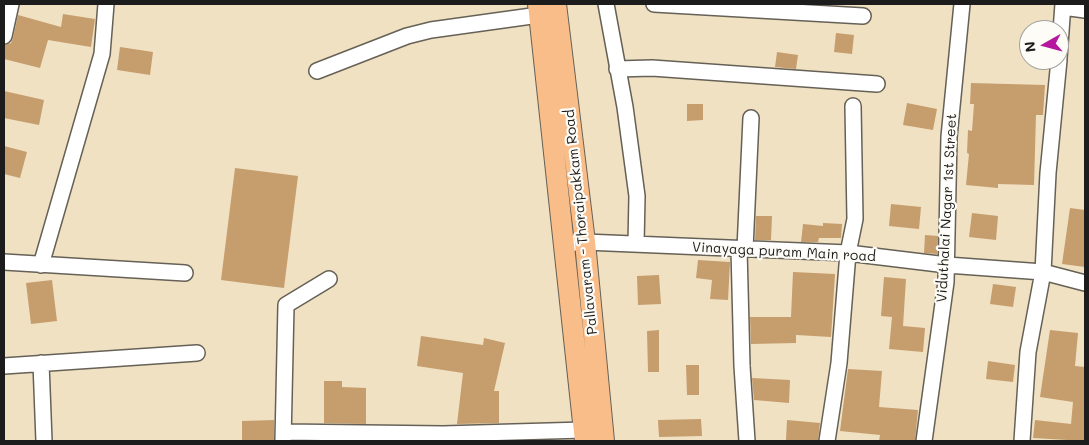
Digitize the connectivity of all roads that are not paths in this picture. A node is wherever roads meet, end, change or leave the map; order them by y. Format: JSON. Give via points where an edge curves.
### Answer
{"nodes":[{"id":1,"x":11,"y":4,"type":"edge"},
{"id":2,"x":106,"y":4,"type":"edge"},
{"id":3,"x":556,"y":4,"type":"edge"},
{"id":4,"x":606,"y":4,"type":"edge"},
{"id":5,"x":654,"y":4,"type":"edge"},
{"id":6,"x":962,"y":4,"type":"edge"},
{"id":7,"x":1063,"y":5,"type":"edge"},
{"id":8,"x":539,"y":10,"type":"edge"},
{"id":9,"x":1085,"y":10,"type":"edge"},
{"id":10,"x":864,"y":16,"type":"dead end"},
{"id":11,"x":1062,"y":20,"type":"edge"},
{"id":12,"x":4,"y":36,"type":"edge"},
{"id":13,"x":617,"y":68,"type":"junction"},
{"id":14,"x":1058,"y":70,"type":"edge"},
{"id":15,"x":317,"y":71,"type":"dead end"},
{"id":16,"x":877,"y":84,"type":"dead end"},
{"id":17,"x":854,"y":106,"type":"dead end"},
{"id":18,"x":751,"y":118,"type":"dead end"},
{"id":19,"x":585,"y":242,"type":"junction"},
{"id":20,"x":565,"y":244,"type":"junction"},
{"id":21,"x":636,"y":244,"type":"junction"},
{"id":22,"x":742,"y":249,"type":"junction"},
{"id":23,"x":848,"y":252,"type":"junction"},
{"id":24,"x":4,"y":262,"type":"edge"},
{"id":25,"x":41,"y":265,"type":"junction"},
{"id":26,"x":947,"y":265,"type":"junction"},
{"id":27,"x":1043,"y":272,"type":"junction"},
{"id":28,"x":185,"y":273,"type":"dead end"},
{"id":29,"x":329,"y":279,"type":"dead end"},
{"id":30,"x":1085,"y":283,"type":"edge"},
{"id":31,"x":196,"y":353,"type":"dead end"},
{"id":32,"x":42,"y":363,"type":"junction"},
{"id":33,"x":4,"y":366,"type":"edge"},
{"id":34,"x":584,"y":436,"type":"edge"},
{"id":35,"x":283,"y":437,"type":"edge"},
{"id":36,"x":44,"y":441,"type":"edge"},
{"id":37,"x":604,"y":441,"type":"edge"},
{"id":38,"x":747,"y":441,"type":"edge"},
{"id":39,"x":827,"y":441,"type":"edge"},
{"id":40,"x":924,"y":441,"type":"edge"},
{"id":41,"x":1022,"y":441,"type":"edge"}],
"edges":[{"from":1,"to":12,"type":"street"},
{"from":2,"to":25,"type":"street","via":[[102,54]]},
{"from":3,"to":19,"type":"main road","name":"Pallavaram - Thoraipakkam Road"},
{"from":4,"to":13,"type":"street"},
{"from":5,"to":10,"type":"street"},
{"from":6,"to":26,"type":"street","name":"Viduthalai Nagar 1st Street","via":[[949,137]]},
{"from":7,"to":9,"type":"street"},
{"from":7,"to":11,"type":"street"},
{"from":8,"to":15,"type":"street","via":[[406,36]]},
{"from":8,"to":20,"type":"main road","name":"Pallavaram - Thoraipakkam Road"},
{"from":13,"to":16,"type":"street"},
{"from":13,"to":21,"type":"street","via":[[637,196]]},
{"from":14,"to":27,"type":"street"},
{"from":17,"to":23,"type":"street","via":[[855,219]]},
{"from":18,"to":22,"type":"street"},
{"from":19,"to":20,"type":"street","name":"Vinayaga puram Main road"},
{"from":19,"to":21,"type":"street","name":"Vinayaga puram Main road"},
{"from":19,"to":37,"type":"main road","name":"Pallavaram - Thoraipakkam Road"},
{"from":20,"to":34,"type":"main road","name":"Pallavaram - Thoraipakkam Road"},
{"from":21,"to":22,"type":"street","name":"Vinayaga puram Main road"},
{"from":22,"to":23,"type":"street","name":"Vinayaga puram Main road"},
{"from":22,"to":38,"type":"street","via":[[742,366]]},
{"from":23,"to":26,"type":"street","name":"Vinayaga puram Main road"},
{"from":23,"to":39,"type":"street","via":[[839,363]]},
{"from":24,"to":25,"type":"street"},
{"from":25,"to":28,"type":"street"},
{"from":26,"to":27,"type":"street","name":"Vinayaga puram Main road"},
{"from":26,"to":40,"type":"street","name":"Viduthalai Nagar 1st Street"},
{"from":27,"to":30,"type":"street","name":"Vinayaga puram Main road"},
{"from":27,"to":41,"type":"street","via":[[1028,352]]},
{"from":29,"to":35,"type":"street","via":[[286,305]]},
{"from":31,"to":32,"type":"street"},
{"from":32,"to":33,"type":"street"},
{"from":32,"to":36,"type":"street"},
{"from":34,"to":35,"type":"street"}]}
